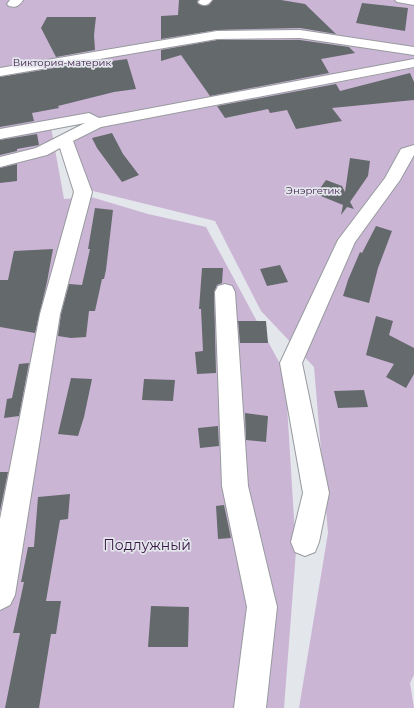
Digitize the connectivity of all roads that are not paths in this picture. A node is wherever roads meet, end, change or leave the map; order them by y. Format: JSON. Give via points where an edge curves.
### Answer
{"nodes":[{"id":1,"x":400,"y":0,"type":"edge"},
{"id":2,"x":414,"y":2,"type":"edge"},
{"id":3,"x":414,"y":51,"type":"edge"},
{"id":4,"x":414,"y":63,"type":"edge"},
{"id":5,"x":0,"y":72,"type":"edge"},
{"id":6,"x":97,"y":123,"type":"junction"},
{"id":7,"x":0,"y":134,"type":"edge"},
{"id":8,"x":65,"y":140,"type":"junction"},
{"id":9,"x":414,"y":150,"type":"edge"},
{"id":10,"x":0,"y":162,"type":"edge"},
{"id":11,"x":225,"y":292,"type":"dead end"},
{"id":12,"x":305,"y":542,"type":"dead end"},
{"id":13,"x":0,"y":595,"type":"edge"},
{"id":14,"x":250,"y":708,"type":"edge"}],
"edges":[{"from":1,"to":2,"type":"lane"},
{"from":3,"to":5,"type":"lane","via":[[300,34],[217,35]]},
{"from":4,"to":6,"type":"lane"},
{"from":6,"to":7,"type":"lane","via":[[89,118]]},
{"from":6,"to":8,"type":"lane"},
{"from":8,"to":10,"type":"lane","via":[[41,152]]},
{"from":8,"to":13,"type":"lane","via":[[83,192],[50,314]]},
{"from":9,"to":12,"type":"lane","via":[[407,152],[392,180],[347,240],[291,363],[316,493]]},
{"from":11,"to":14,"type":"lane","via":[[235,486],[262,607]]}]}
